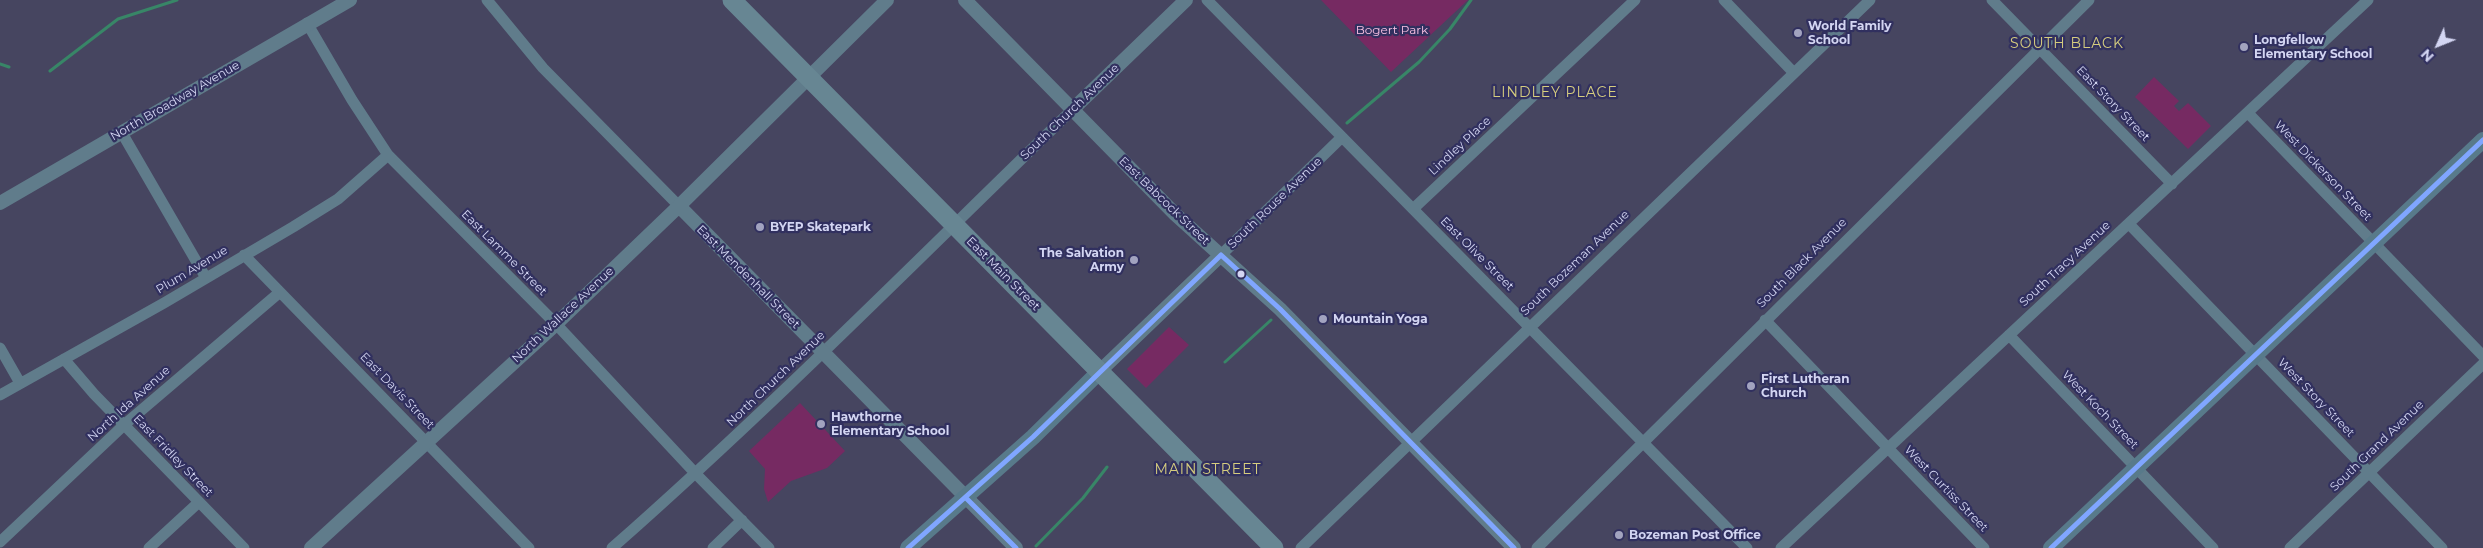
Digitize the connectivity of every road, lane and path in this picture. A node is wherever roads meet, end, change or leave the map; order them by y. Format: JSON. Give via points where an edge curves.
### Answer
{"nodes":[{"id":1,"x":350,"y":0,"type":"edge"},
{"id":2,"x":487,"y":0,"type":"edge"},
{"id":3,"x":732,"y":0,"type":"edge"},
{"id":4,"x":887,"y":0,"type":"edge"},
{"id":5,"x":965,"y":0,"type":"edge"},
{"id":6,"x":1186,"y":0,"type":"edge"},
{"id":7,"x":1208,"y":0,"type":"edge"},
{"id":8,"x":1635,"y":0,"type":"edge"},
{"id":9,"x":1724,"y":0,"type":"edge"},
{"id":10,"x":1870,"y":0,"type":"edge"},
{"id":11,"x":1992,"y":0,"type":"edge"},
{"id":12,"x":2089,"y":0,"type":"edge"},
{"id":13,"x":2368,"y":0,"type":"edge"},
{"id":14,"x":307,"y":23,"type":"junction"},
{"id":15,"x":2039,"y":48,"type":"junction"},
{"id":16,"x":1794,"y":73,"type":"junction"},
{"id":17,"x":809,"y":76,"type":"junction"},
{"id":18,"x":1072,"y":110,"type":"junction"},
{"id":19,"x":2248,"y":114,"type":"junction"},
{"id":20,"x":122,"y":132,"type":"junction"},
{"id":21,"x":1342,"y":137,"type":"junction"},
{"id":22,"x":2483,"y":140,"type":"edge"},
{"id":23,"x":388,"y":155,"type":"junction"},
{"id":24,"x":2172,"y":184,"type":"junction"},
{"id":25,"x":0,"y":203,"type":"edge"},
{"id":26,"x":679,"y":206,"type":"junction"},
{"id":27,"x":1413,"y":209,"type":"junction"},
{"id":28,"x":954,"y":224,"type":"junction"},
{"id":29,"x":2129,"y":224,"type":"junction"},
{"id":30,"x":2375,"y":244,"type":"junction"},
{"id":31,"x":244,"y":255,"type":"junction"},
{"id":32,"x":1221,"y":255,"type":"junction"},
{"id":33,"x":206,"y":278,"type":"junction"},
{"id":34,"x":280,"y":292,"type":"junction"},
{"id":35,"x":1765,"y":320,"type":"junction"},
{"id":36,"x":556,"y":324,"type":"junction"},
{"id":37,"x":1529,"y":327,"type":"junction"},
{"id":38,"x":2009,"y":335,"type":"junction"},
{"id":39,"x":0,"y":348,"type":"edge"},
{"id":40,"x":824,"y":353,"type":"junction"},
{"id":41,"x":2255,"y":355,"type":"junction"},
{"id":42,"x":2483,"y":356,"type":"edge"},
{"id":43,"x":64,"y":359,"type":"junction"},
{"id":44,"x":2483,"y":364,"type":"edge"},
{"id":45,"x":1099,"y":372,"type":"junction"},
{"id":46,"x":20,"y":383,"type":"junction"},
{"id":47,"x":0,"y":395,"type":"edge"},
{"id":48,"x":124,"y":425,"type":"junction"},
{"id":49,"x":427,"y":441,"type":"junction"},
{"id":50,"x":1410,"y":441,"type":"junction"},
{"id":51,"x":1644,"y":443,"type":"junction"},
{"id":52,"x":1888,"y":448,"type":"junction"},
{"id":53,"x":2137,"y":468,"type":"junction"},
{"id":54,"x":2369,"y":473,"type":"junction"},
{"id":55,"x":696,"y":474,"type":"junction"},
{"id":56,"x":966,"y":498,"type":"junction"},
{"id":57,"x":198,"y":502,"type":"junction"},
{"id":58,"x":742,"y":520,"type":"junction"},
{"id":59,"x":2,"y":537,"type":"edge"},
{"id":60,"x":149,"y":548,"type":"edge"},
{"id":61,"x":244,"y":548,"type":"edge"},
{"id":62,"x":311,"y":548,"type":"edge"},
{"id":63,"x":529,"y":548,"type":"edge"},
{"id":64,"x":612,"y":548,"type":"edge"},
{"id":65,"x":713,"y":548,"type":"edge"},
{"id":66,"x":769,"y":548,"type":"edge"},
{"id":67,"x":908,"y":548,"type":"edge"},
{"id":68,"x":1016,"y":548,"type":"edge"},
{"id":69,"x":1274,"y":548,"type":"edge"},
{"id":70,"x":1301,"y":548,"type":"edge"},
{"id":71,"x":1514,"y":548,"type":"edge"},
{"id":72,"x":1537,"y":548,"type":"edge"},
{"id":73,"x":1747,"y":548,"type":"edge"},
{"id":74,"x":1781,"y":548,"type":"edge"},
{"id":75,"x":1984,"y":548,"type":"edge"},
{"id":76,"x":2051,"y":548,"type":"edge"},
{"id":77,"x":2213,"y":548,"type":"edge"},
{"id":78,"x":2290,"y":548,"type":"edge"},
{"id":79,"x":2442,"y":548,"type":"edge"}],
"edges":[{"from":1,"to":14,"type":"street","name":"North Broadway Avenue"},
{"from":2,"to":26,"type":"street","name":"East Mendenhall Street","via":[[543,68]]},
{"from":3,"to":17,"type":"highway","name":"East Main Street"},
{"from":4,"to":17,"type":"street","name":"North Wallace Avenue"},
{"from":5,"to":18,"type":"street","name":"East Babcock Street"},
{"from":6,"to":18,"type":"street","name":"South Church Avenue"},
{"from":7,"to":21,"type":"street","name":"East Olive Street"},
{"from":8,"to":27,"type":"street","name":"Lindley Place"},
{"from":9,"to":16,"type":"street"},
{"from":10,"to":16,"type":"street","name":"South Bozeman Avenue"},
{"from":11,"to":15,"type":"street","name":"East Story Street"},
{"from":12,"to":15,"type":"street","name":"South Black Avenue"},
{"from":13,"to":19,"type":"street","name":"South Tracy Avenue"},
{"from":14,"to":20,"type":"street","name":"North Broadway Avenue"},
{"from":14,"to":23,"type":"street","name":"East Lamme Street"},
{"from":15,"to":24,"type":"street","name":"East Story Street"},
{"from":15,"to":35,"type":"street","name":"South Black Avenue"},
{"from":16,"to":37,"type":"street","name":"South Bozeman Avenue"},
{"from":17,"to":26,"type":"street","name":"North Wallace Avenue"},
{"from":17,"to":28,"type":"highway","name":"East Main Street"},
{"from":18,"to":28,"type":"street","name":"South Church Avenue"},
{"from":18,"to":32,"type":"street","name":"East Babcock Street","via":[[1175,214]]},
{"from":19,"to":24,"type":"street","name":"South Tracy Avenue"},
{"from":19,"to":30,"type":"street","name":"West Dickerson Street"},
{"from":20,"to":25,"type":"street","name":"North Broadway Avenue"},
{"from":20,"to":33,"type":"street"},
{"from":21,"to":27,"type":"street","name":"East Olive Street"},
{"from":21,"to":32,"type":"street","name":"South Rouse Avenue"},
{"from":22,"to":30,"type":"main road"},
{"from":23,"to":31,"type":"street","name":"Plum Avenue","via":[[338,199]]},
{"from":23,"to":36,"type":"street","name":"East Lamme Street"},
{"from":24,"to":29,"type":"street","name":"South Tracy Avenue"},
{"from":26,"to":36,"type":"street","name":"North Wallace Avenue"},
{"from":26,"to":40,"type":"street","name":"East Mendenhall Street"},
{"from":27,"to":37,"type":"street","name":"East Olive Street"},
{"from":28,"to":40,"type":"street","name":"North Church Avenue"},
{"from":28,"to":45,"type":"highway","name":"East Main Street"},
{"from":29,"to":38,"type":"street","name":"South Tracy Avenue"},
{"from":29,"to":41,"type":"street","name":"West Story Street"},
{"from":30,"to":41,"type":"main road"},
{"from":30,"to":42,"type":"street","name":"West Dickerson Street"},
{"from":31,"to":33,"type":"street","name":"Plum Avenue"},
{"from":31,"to":34,"type":"street","name":"East Davis Street"},
{"from":32,"to":45,"type":"street","name":"South Rouse Avenue"},
{"from":32,"to":50,"type":"street","name":"East Babcock Street","via":[[1280,309]]},
{"from":33,"to":43,"type":"street","name":"Plum Avenue"},
{"from":34,"to":48,"type":"street","name":"North Ida Avenue"},
{"from":34,"to":49,"type":"street","name":"East Davis Street"},
{"from":35,"to":51,"type":"street","name":"South Black Avenue"},
{"from":35,"to":52,"type":"street","name":"West Curtiss Street"},
{"from":36,"to":49,"type":"street","name":"North Wallace Avenue"},
{"from":36,"to":55,"type":"street","name":"East Lamme Street"},
{"from":37,"to":50,"type":"street","name":"South Bozeman Avenue"},
{"from":37,"to":51,"type":"street","name":"East Olive Street"},
{"from":38,"to":52,"type":"street","name":"South Tracy Avenue"},
{"from":38,"to":53,"type":"street","name":"West Koch Street"},
{"from":39,"to":46,"type":"street"},
{"from":40,"to":55,"type":"street","name":"North Church Avenue"},
{"from":40,"to":56,"type":"street","name":"East Mendenhall Street"},
{"from":41,"to":53,"type":"main road"},
{"from":41,"to":54,"type":"street","name":"West Story Street"},
{"from":43,"to":46,"type":"street","name":"Plum Avenue"},
{"from":43,"to":48,"type":"street","name":"East Fridley Street"},
{"from":44,"to":54,"type":"street","name":"South Grand Avenue"},
{"from":45,"to":56,"type":"main road"},
{"from":45,"to":69,"type":"highway","name":"East Main Street"},
{"from":46,"to":47,"type":"street","name":"Plum Avenue"},
{"from":48,"to":57,"type":"street","name":"East Fridley Street"},
{"from":48,"to":59,"type":"street","name":"North Ida Avenue"},
{"from":49,"to":62,"type":"street","name":"North Wallace Avenue"},
{"from":49,"to":63,"type":"street","name":"East Davis Street"},
{"from":50,"to":70,"type":"street","name":"South Bozeman Avenue"},
{"from":50,"to":71,"type":"street","name":"East Babcock Street"},
{"from":51,"to":72,"type":"street","name":"South Black Avenue"},
{"from":51,"to":73,"type":"street","name":"East Olive Street"},
{"from":52,"to":74,"type":"street","name":"South Tracy Avenue"},
{"from":52,"to":75,"type":"street","name":"West Curtiss Street"},
{"from":53,"to":76,"type":"main road"},
{"from":53,"to":77,"type":"street","name":"West Koch Street"},
{"from":54,"to":78,"type":"street","name":"South Grand Avenue"},
{"from":54,"to":79,"type":"street","name":"West Story Street"},
{"from":55,"to":58,"type":"street","name":"East Lamme Street"},
{"from":55,"to":64,"type":"street","name":"North Church Avenue"},
{"from":56,"to":67,"type":"main road"},
{"from":56,"to":68,"type":"street","name":"East Mendenhall Street"},
{"from":57,"to":60,"type":"street"},
{"from":57,"to":61,"type":"street","name":"East Fridley Street"},
{"from":58,"to":65,"type":"street"},
{"from":58,"to":66,"type":"street","name":"East Lamme Street"}]}
